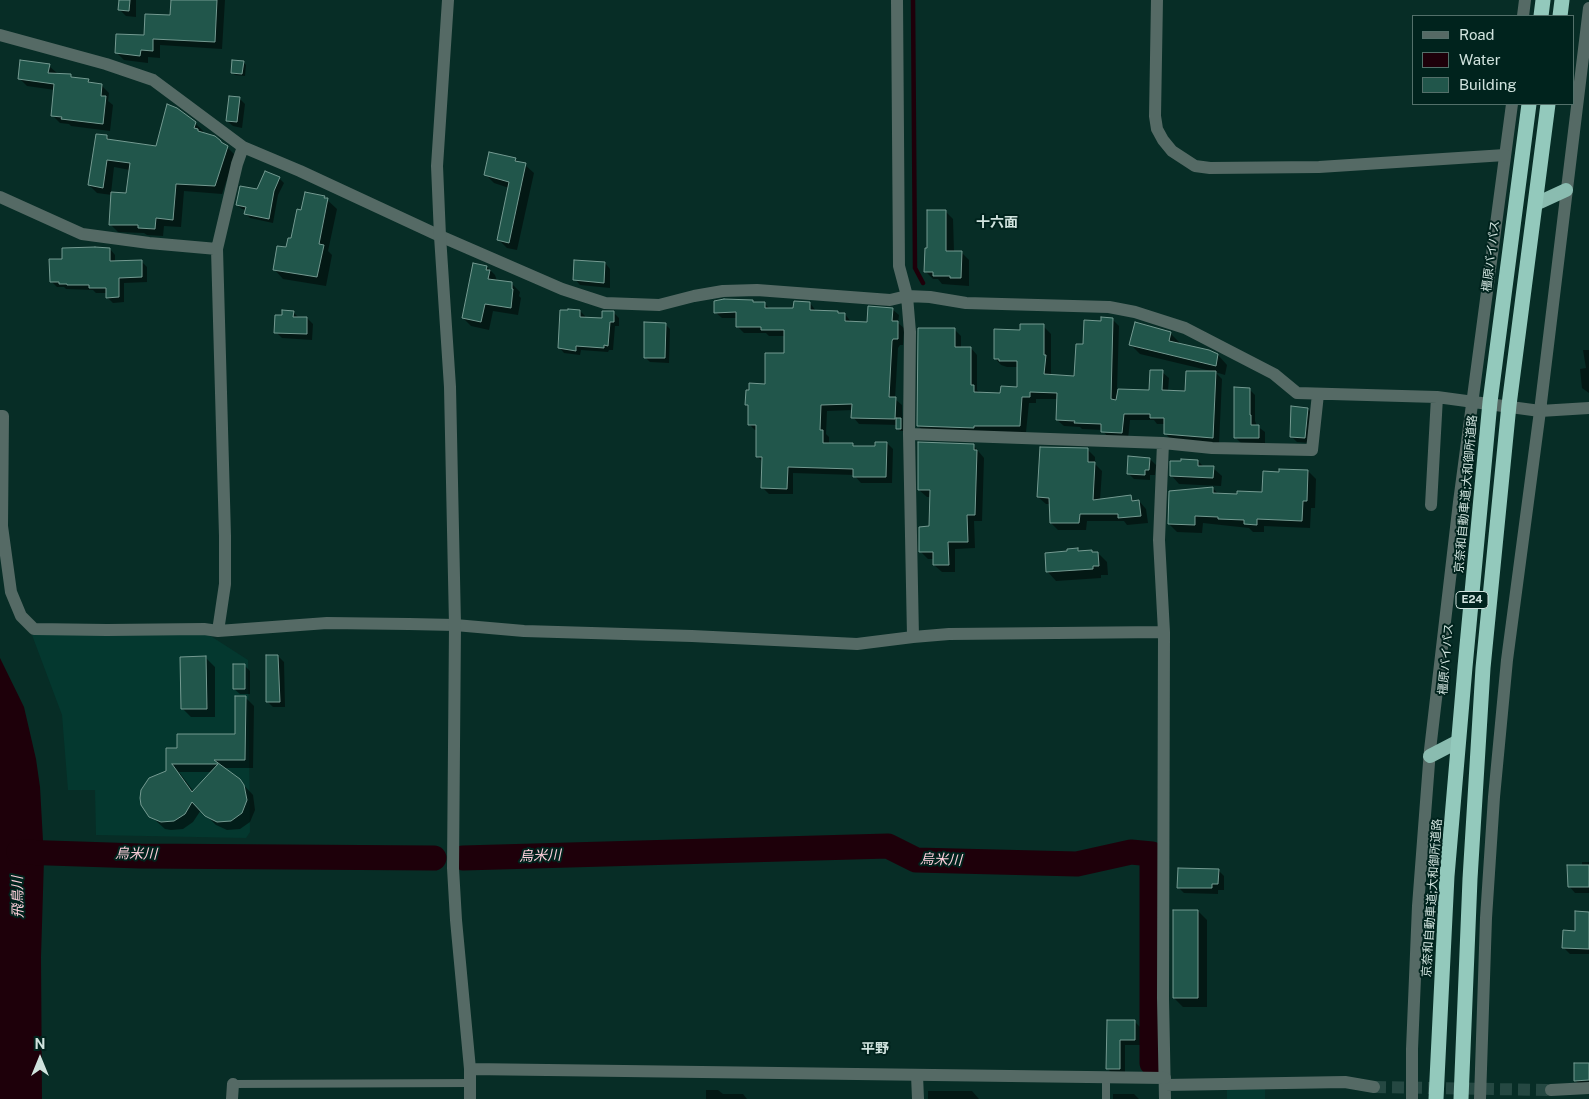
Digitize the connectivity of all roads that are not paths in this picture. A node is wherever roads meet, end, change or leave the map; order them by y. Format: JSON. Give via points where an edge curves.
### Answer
{"nodes":[{"id":1,"x":448,"y":0,"type":"edge"},
{"id":2,"x":897,"y":0,"type":"edge"},
{"id":3,"x":1157,"y":0,"type":"edge"},
{"id":4,"x":1525,"y":0,"type":"edge"},
{"id":5,"x":1539,"y":0,"type":"edge"},
{"id":6,"x":1543,"y":0,"type":"edge"},
{"id":7,"x":1562,"y":0,"type":"edge"},
{"id":8,"x":1567,"y":0,"type":"edge"},
{"id":9,"x":1589,"y":8,"type":"edge"},
{"id":10,"x":1523,"y":15,"type":"edge"},
{"id":11,"x":1536,"y":15,"type":"edge"},
{"id":12,"x":1541,"y":15,"type":"edge"},
{"id":13,"x":1560,"y":15,"type":"edge"},
{"id":14,"x":1565,"y":15,"type":"edge"},
{"id":15,"x":0,"y":35,"type":"edge"},
{"id":16,"x":1512,"y":105,"type":"edge"},
{"id":17,"x":1525,"y":105,"type":"edge"},
{"id":18,"x":1529,"y":105,"type":"edge"},
{"id":19,"x":1548,"y":105,"type":"edge"},
{"id":20,"x":1553,"y":105,"type":"edge"},
{"id":21,"x":244,"y":147,"type":"junction"},
{"id":22,"x":1505,"y":156,"type":"junction"},
{"id":23,"x":1566,"y":190,"type":"junction"},
{"id":24,"x":0,"y":197,"type":"edge"},
{"id":25,"x":1540,"y":202,"type":"junction"},
{"id":26,"x":440,"y":236,"type":"junction"},
{"id":27,"x":217,"y":249,"type":"junction"},
{"id":28,"x":907,"y":296,"type":"junction"},
{"id":29,"x":1318,"y":394,"type":"junction"},
{"id":30,"x":1437,"y":397,"type":"junction"},
{"id":31,"x":1473,"y":401,"type":"junction"},
{"id":32,"x":1487,"y":403,"type":"junction"},
{"id":33,"x":1515,"y":408,"type":"junction"},
{"id":34,"x":1589,"y":408,"type":"edge"},
{"id":35,"x":1540,"y":411,"type":"junction"},
{"id":36,"x":0,"y":416,"type":"edge"},
{"id":37,"x":909,"y":434,"type":"junction"},
{"id":38,"x":1163,"y":443,"type":"junction"},
{"id":39,"x":1431,"y":505,"type":"dead end"},
{"id":40,"x":455,"y":626,"type":"junction"},
{"id":41,"x":218,"y":631,"type":"junction"},
{"id":42,"x":1164,"y":632,"type":"junction"},
{"id":43,"x":913,"y":637,"type":"junction"},
{"id":44,"x":1454,"y":743,"type":"junction"},
{"id":45,"x":1430,"y":756,"type":"junction"},
{"id":46,"x":470,"y":1069,"type":"junction"},
{"id":47,"x":917,"y":1075,"type":"junction"},
{"id":48,"x":1106,"y":1077,"type":"junction"},
{"id":49,"x":1165,"y":1081,"type":"junction"},
{"id":50,"x":470,"y":1083,"type":"junction"},
{"id":51,"x":233,"y":1084,"type":"joint"},
{"id":52,"x":1374,"y":1087,"type":"tunnel mouth"},
{"id":53,"x":1589,"y":1088,"type":"edge"},
{"id":54,"x":1552,"y":1090,"type":"tunnel mouth"},
{"id":55,"x":232,"y":1099,"type":"edge"},
{"id":56,"x":470,"y":1099,"type":"edge"},
{"id":57,"x":918,"y":1099,"type":"edge"},
{"id":58,"x":1106,"y":1099,"type":"edge"},
{"id":59,"x":1166,"y":1099,"type":"edge"},
{"id":60,"x":1412,"y":1099,"type":"edge"},
{"id":61,"x":1434,"y":1099,"type":"edge"},
{"id":62,"x":1461,"y":1099,"type":"edge"},
{"id":63,"x":1467,"y":1099,"type":"edge"},
{"id":64,"x":1480,"y":1099,"type":"edge"}],
"edges":[{"from":1,"to":26,"type":"street","via":[[438,166]]},
{"from":2,"to":28,"type":"street","via":[[899,266]]},
{"from":3,"to":22,"type":"street","via":[[1157,129],[1172,151],[1195,166],[1319,167]]},
{"from":4,"to":10,"type":"street"},
{"from":5,"to":11,"type":"highway"},
{"from":6,"to":12,"type":"highway"},
{"from":7,"to":13,"type":"highway"},
{"from":8,"to":14,"type":"highway"},
{"from":9,"to":23,"type":"street"},
{"from":15,"to":21,"type":"street","via":[[153,80]]},
{"from":16,"to":22,"type":"street"},
{"from":17,"to":32,"type":"highway","name":"橿原バイパス"},
{"from":18,"to":61,"type":"highway","name":"京奈和自動車道;大和御所道路","number":"E24","bridge":true,"via":[[1490,402],[1447,876]]},
{"from":19,"to":62,"type":"highway","number":"E24","bridge":true,"via":[[1509,404],[1484,668],[1470,878]]},
{"from":20,"to":25,"type":"highway"},
{"from":21,"to":26,"type":"street"},
{"from":21,"to":27,"type":"street"},
{"from":22,"to":31,"type":"street"},
{"from":23,"to":25,"type":"highway"},
{"from":23,"to":35,"type":"street"},
{"from":24,"to":27,"type":"street","via":[[82,234]]},
{"from":25,"to":33,"type":"highway"},
{"from":26,"to":28,"type":"street","via":[[562,289],[605,303],[658,306],[723,291],[757,290],[890,300]]},
{"from":26,"to":40,"type":"street","via":[[450,387]]},
{"from":27,"to":41,"type":"street","via":[[225,536],[225,584]]},
{"from":28,"to":29,"type":"street","via":[[966,303],[1109,307],[1135,312],[1185,328],[1274,374],[1297,393]]},
{"from":28,"to":37,"type":"street"},
{"from":29,"to":30,"type":"street"},
{"from":29,"to":38,"type":"street","via":[[1312,450],[1212,448]]},
{"from":30,"to":31,"type":"street"},
{"from":30,"to":39,"type":"street"},
{"from":31,"to":32,"type":"street"},
{"from":31,"to":45,"type":"street","via":[[1446,602]]},
{"from":32,"to":33,"type":"street"},
{"from":32,"to":44,"type":"highway","name":"橿原バイパス"},
{"from":33,"to":35,"type":"street"},
{"from":33,"to":63,"type":"highway","via":[[1489,668],[1475,881]]},
{"from":34,"to":35,"type":"street"},
{"from":35,"to":64,"type":"street","via":[[1507,660],[1494,797]]},
{"from":36,"to":41,"type":"street","via":[[3,416],[2,526],[11,592],[21,616],[34,629]]},
{"from":37,"to":38,"type":"street"},
{"from":37,"to":43,"type":"street"},
{"from":38,"to":42,"type":"street","via":[[1159,540]]},
{"from":40,"to":41,"type":"street","via":[[327,623]]},
{"from":40,"to":43,"type":"street","via":[[857,644]]},
{"from":40,"to":46,"type":"street","via":[[453,868]]},
{"from":42,"to":43,"type":"street"},
{"from":42,"to":49,"type":"street"},
{"from":44,"to":45,"type":"highway"},
{"from":44,"to":61,"type":"highway","name":"橿原バイパス"},
{"from":45,"to":60,"type":"street","via":[[1418,916]]},
{"from":46,"to":47,"type":"street"},
{"from":46,"to":50,"type":"street"},
{"from":47,"to":48,"type":"street"},
{"from":47,"to":57,"type":"street"},
{"from":48,"to":49,"type":"street"},
{"from":48,"to":58,"type":"lane"},
{"from":49,"to":52,"type":"street","via":[[1345,1082]]},
{"from":49,"to":59,"type":"street"},
{"from":50,"to":51,"type":"lane"},
{"from":50,"to":56,"type":"street"},
{"from":51,"to":55,"type":"street"},
{"from":53,"to":54,"type":"street"}]}
